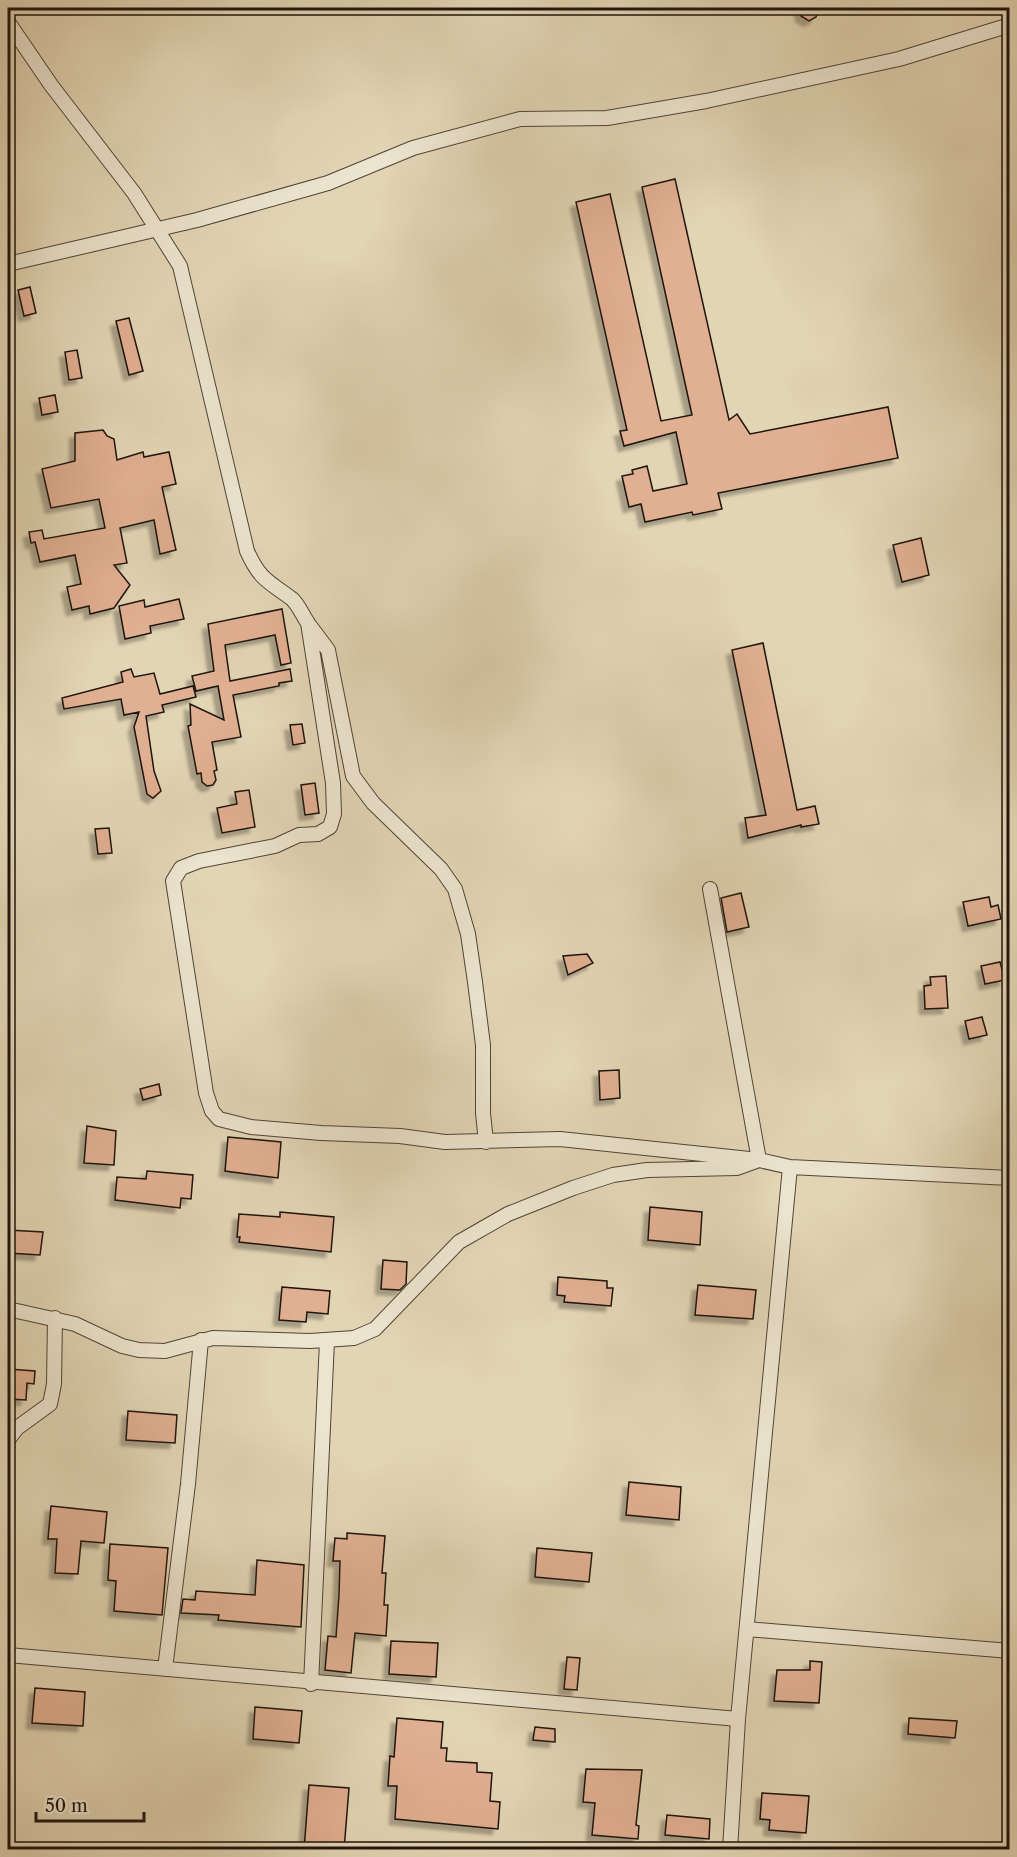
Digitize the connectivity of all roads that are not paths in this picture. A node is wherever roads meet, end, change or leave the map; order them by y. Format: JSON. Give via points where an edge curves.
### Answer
{"nodes":[{"id":1,"x":8,"y":22,"type":"edge"},
{"id":2,"x":1010,"y":25,"type":"edge"},
{"id":3,"x":158,"y":230,"type":"junction"},
{"id":4,"x":8,"y":264,"type":"edge"},
{"id":5,"x":308,"y":623,"type":"junction"},
{"id":6,"x":710,"y":889,"type":"dead end"},
{"id":7,"x":486,"y":1142,"type":"junction"},
{"id":8,"x":759,"y":1160,"type":"junction"},
{"id":9,"x":790,"y":1167,"type":"junction"},
{"id":10,"x":1010,"y":1178,"type":"edge"},
{"id":11,"x":8,"y":1309,"type":"edge"},
{"id":12,"x":55,"y":1318,"type":"junction"},
{"id":13,"x":201,"y":1340,"type":"junction"},
{"id":14,"x":327,"y":1341,"type":"junction"},
{"id":15,"x":8,"y":1440,"type":"edge"},
{"id":16,"x":747,"y":1629,"type":"junction"},
{"id":17,"x":1010,"y":1651,"type":"edge"},
{"id":18,"x":8,"y":1655,"type":"edge"},
{"id":19,"x":165,"y":1669,"type":"junction"},
{"id":20,"x":311,"y":1684,"type":"junction"},
{"id":21,"x":738,"y":1719,"type":"junction"},
{"id":22,"x":730,"y":1850,"type":"edge"}],
"edges":[{"from":1,"to":3,"type":"street"},
{"from":2,"to":3,"type":"street","via":[[899,59],[706,101],[607,118],[537,118],[503,123],[413,148],[306,189]]},
{"from":3,"to":4,"type":"street"},
{"from":3,"to":5,"type":"street","via":[[180,266],[247,551],[256,572],[293,600]]},
{"from":5,"to":7,"type":"street","via":[[328,650],[353,776],[373,803],[430,857],[455,889],[468,934],[483,1045]]},
{"from":5,"to":7,"type":"street","via":[[333,783],[334,814],[330,827],[275,846],[199,861],[181,868],[173,881],[204,1082],[212,1111],[219,1119],[250,1126],[400,1136],[445,1143]]},
{"from":6,"to":8,"type":"street"},
{"from":7,"to":8,"type":"street","via":[[560,1139]]},
{"from":8,"to":9,"type":"street"},
{"from":8,"to":14,"type":"street","via":[[737,1168],[630,1172],[550,1196],[486,1224],[459,1242],[375,1329],[354,1338]]},
{"from":9,"to":10,"type":"street"},
{"from":9,"to":16,"type":"street"},
{"from":11,"to":12,"type":"street"},
{"from":12,"to":13,"type":"street","via":[[139,1350],[165,1351]]},
{"from":12,"to":15,"type":"street","via":[[50,1404],[17,1428]]},
{"from":13,"to":14,"type":"street"},
{"from":13,"to":19,"type":"street"},
{"from":14,"to":20,"type":"street"},
{"from":16,"to":17,"type":"street"},
{"from":16,"to":21,"type":"street"},
{"from":18,"to":19,"type":"street"},
{"from":19,"to":20,"type":"street"},
{"from":20,"to":21,"type":"street"},
{"from":21,"to":22,"type":"street"}]}
